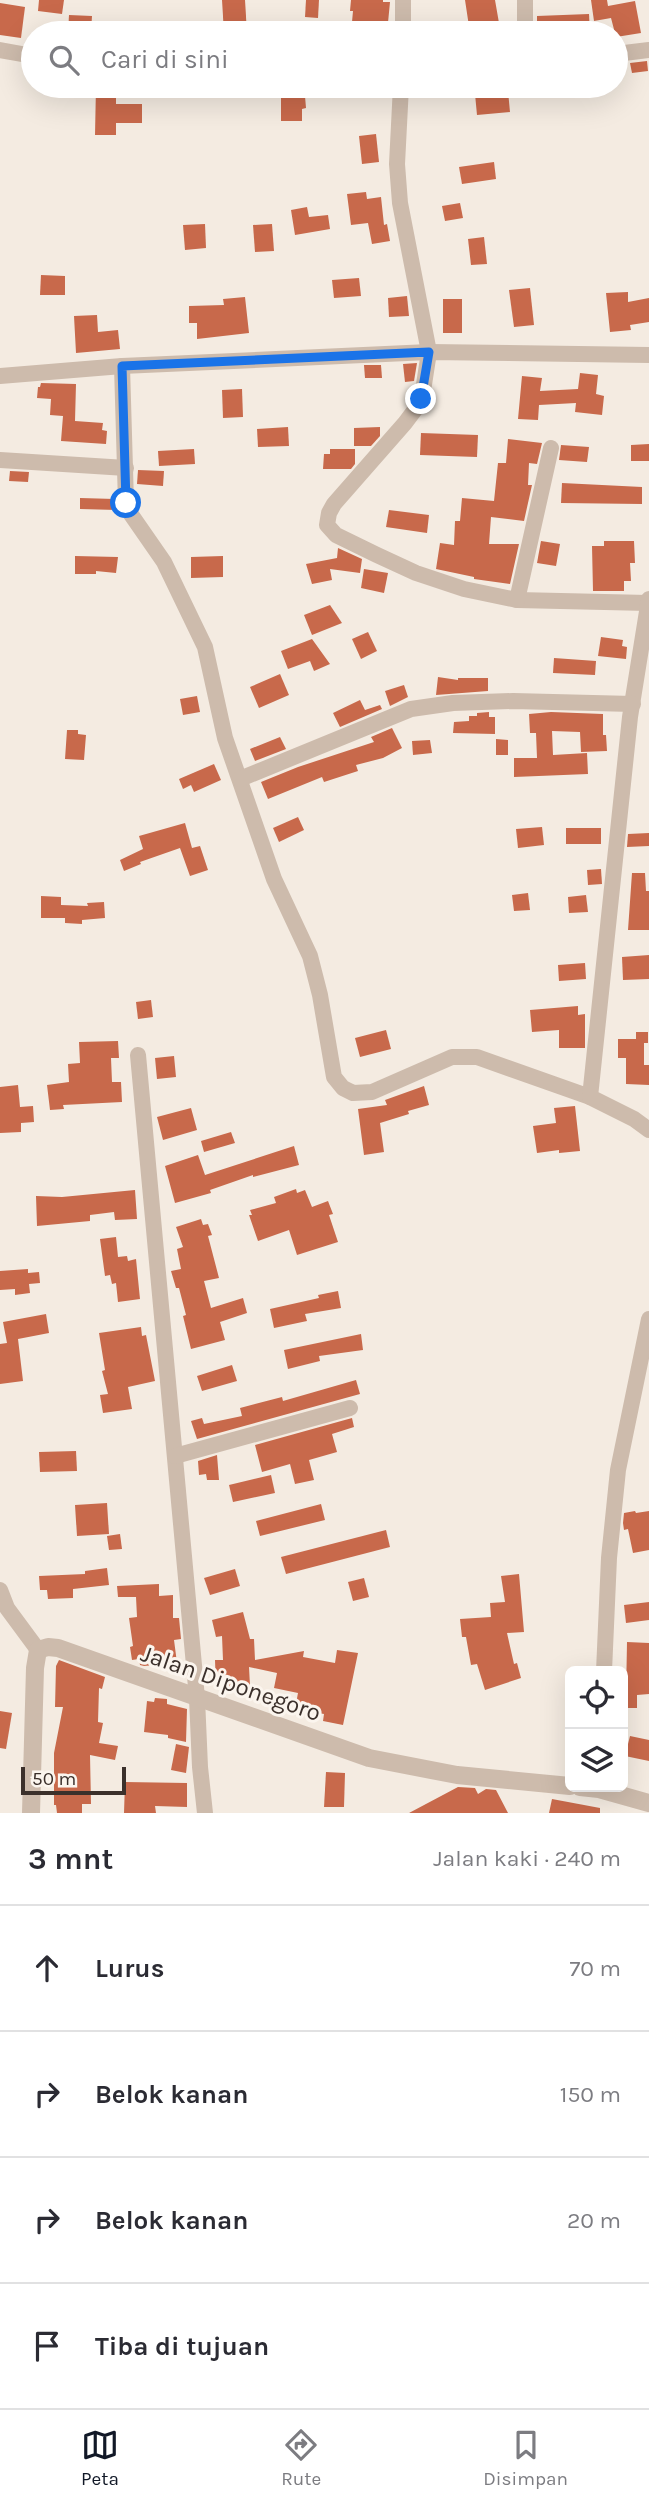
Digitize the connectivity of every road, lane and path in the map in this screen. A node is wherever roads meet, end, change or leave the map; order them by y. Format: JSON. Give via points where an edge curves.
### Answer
{"nodes":[{"id":1,"x":403,"y":0,"type":"edge"},
{"id":2,"x":525,"y":0,"type":"edge"},
{"id":3,"x":403,"y":21,"type":"edge"},
{"id":4,"x":525,"y":21,"type":"edge"},
{"id":5,"x":0,"y":50,"type":"edge"},
{"id":6,"x":649,"y":50,"type":"edge"},
{"id":7,"x":628,"y":53,"type":"edge"},
{"id":8,"x":21,"y":54,"type":"edge"},
{"id":9,"x":400,"y":98,"type":"edge"},
{"id":10,"x":429,"y":352,"type":"junction"},
{"id":11,"x":649,"y":355,"type":"edge"},
{"id":12,"x":122,"y":366,"type":"junction"},
{"id":13,"x":0,"y":376,"type":"edge"},
{"id":14,"x":551,"y":448,"type":"dead end"},
{"id":15,"x":0,"y":460,"type":"edge"},
{"id":16,"x":126,"y":468,"type":"junction"},
{"id":17,"x":517,"y":600,"type":"junction"},
{"id":18,"x":649,"y":601,"type":"edge"},
{"id":19,"x":633,"y":704,"type":"junction"},
{"id":20,"x":240,"y":779,"type":"junction"},
{"id":21,"x":138,"y":1055,"type":"dead end"},
{"id":22,"x":590,"y":1097,"type":"junction"},
{"id":23,"x":649,"y":1130,"type":"edge"},
{"id":24,"x":649,"y":1319,"type":"edge"},
{"id":25,"x":351,"y":1408,"type":"dead end"},
{"id":26,"x":175,"y":1456,"type":"junction"},
{"id":27,"x":0,"y":1590,"type":"edge"},
{"id":28,"x":38,"y":1650,"type":"junction"},
{"id":29,"x":604,"y":1666,"type":"edge"},
{"id":30,"x":197,"y":1698,"type":"junction"},
{"id":31,"x":565,"y":1785,"type":"edge"},
{"id":32,"x":608,"y":1792,"type":"edge"},
{"id":33,"x":641,"y":1806,"type":"edge"},
{"id":34,"x":31,"y":1813,"type":"edge"},
{"id":35,"x":205,"y":1813,"type":"edge"}],
"edges":[{"from":1,"to":3,"type":"street"},
{"from":2,"to":4,"type":"street"},
{"from":5,"to":8,"type":"street"},
{"from":6,"to":7,"type":"street"},
{"from":9,"to":10,"type":"street","via":[[400,202]]},
{"from":10,"to":11,"type":"street"},
{"from":10,"to":12,"type":"street"},
{"from":10,"to":17,"type":"street","via":[[417,407],[334,504],[327,525],[336,535],[416,573]]},
{"from":12,"to":13,"type":"street"},
{"from":12,"to":16,"type":"street"},
{"from":14,"to":17,"type":"street"},
{"from":15,"to":16,"type":"street"},
{"from":16,"to":20,"type":"street","via":[[130,513],[164,562],[205,647],[225,738]]},
{"from":17,"to":18,"type":"street"},
{"from":18,"to":19,"type":"street"},
{"from":19,"to":20,"type":"street","via":[[513,701],[411,709]]},
{"from":19,"to":22,"type":"street"},
{"from":20,"to":22,"type":"street","via":[[274,880],[310,956],[334,1077],[342,1088],[353,1093],[372,1092],[464,1056]]},
{"from":21,"to":26,"type":"street"},
{"from":22,"to":23,"type":"street"},
{"from":24,"to":29,"type":"street","via":[[618,1470]]},
{"from":25,"to":26,"type":"street"},
{"from":26,"to":30,"type":"street"},
{"from":27,"to":28,"type":"street","via":[[7,1608]]},
{"from":28,"to":30,"type":"street","name":"Jalan Diponegoro","via":[[58,1648]]},
{"from":28,"to":34,"type":"street"},
{"from":30,"to":31,"type":"street","name":"Jalan Diponegoro","via":[[369,1758],[457,1774]]},
{"from":30,"to":35,"type":"street"},
{"from":32,"to":33,"type":"street"}]}
